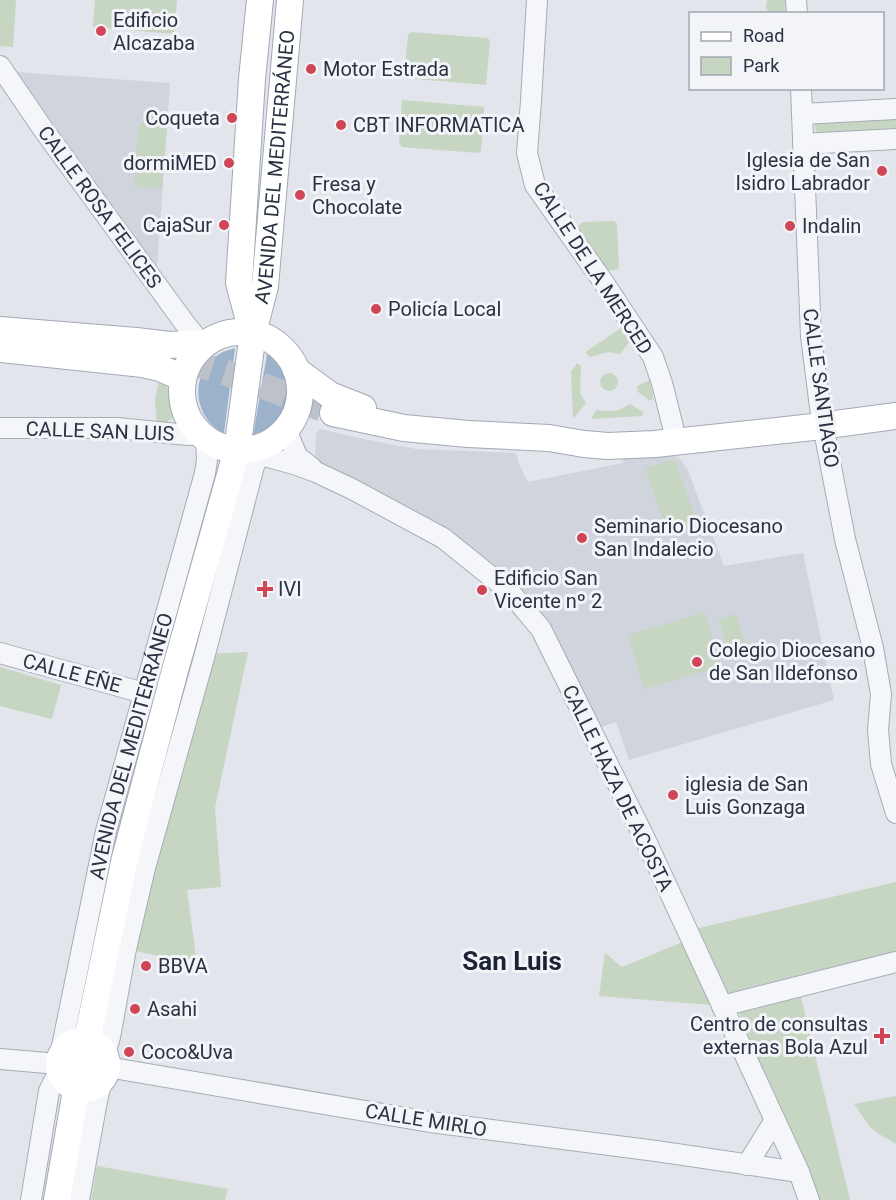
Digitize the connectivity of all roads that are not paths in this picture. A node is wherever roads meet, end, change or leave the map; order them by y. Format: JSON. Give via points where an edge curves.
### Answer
{"nodes":[{"id":1,"x":260,"y":0,"type":"edge"},
{"id":2,"x":290,"y":0,"type":"edge"},
{"id":3,"x":537,"y":0,"type":"edge"},
{"id":4,"x":0,"y":66,"type":"edge"},
{"id":5,"x":801,"y":90,"type":"edge"},
{"id":6,"x":896,"y":109,"type":"edge"},
{"id":7,"x":802,"y":114,"type":"junction"},
{"id":8,"x":896,"y":139,"type":"edge"},
{"id":9,"x":803,"y":144,"type":"junction"},
{"id":10,"x":239,"y":283,"type":"junction"},
{"id":11,"x":265,"y":286,"type":"junction"},
{"id":12,"x":0,"y":330,"type":"edge"},
{"id":13,"x":253,"y":333,"type":"junction"},
{"id":14,"x":213,"y":339,"type":"junction"},
{"id":15,"x":0,"y":340,"type":"edge"},
{"id":16,"x":0,"y":349,"type":"edge"},
{"id":17,"x":149,"y":354,"type":"tunnel mouth"},
{"id":18,"x":292,"y":361,"type":"junction"},
{"id":19,"x":183,"y":378,"type":"junction"},
{"id":20,"x":896,"y":405,"type":"edge"},
{"id":21,"x":333,"y":413,"type":"tunnel mouth"},
{"id":22,"x":896,"y":416,"type":"edge"},
{"id":23,"x":822,"y":420,"type":"junction"},
{"id":24,"x":289,"y":424,"type":"junction"},
{"id":25,"x":673,"y":427,"type":"junction"},
{"id":26,"x":0,"y":428,"type":"edge"},
{"id":27,"x":204,"y":437,"type":"junction"},
{"id":28,"x":584,"y":438,"type":"junction"},
{"id":29,"x":251,"y":450,"type":"junction"},
{"id":30,"x":316,"y":472,"type":"junction"},
{"id":31,"x":0,"y":653,"type":"edge"},
{"id":32,"x":144,"y":693,"type":"junction"},
{"id":33,"x":896,"y":813,"type":"edge"},
{"id":34,"x":896,"y":962,"type":"edge"},
{"id":35,"x":722,"y":1006,"type":"junction"},
{"id":36,"x":0,"y":1059,"type":"edge"},
{"id":37,"x":100,"y":1060,"type":"junction"},
{"id":38,"x":59,"y":1064,"type":"junction"},
{"id":39,"x":77,"y":1089,"type":"junction"},
{"id":40,"x":775,"y":1120,"type":"junction"},
{"id":41,"x":747,"y":1165,"type":"junction"},
{"id":42,"x":799,"y":1172,"type":"junction"},
{"id":43,"x":31,"y":1200,"type":"edge"},
{"id":44,"x":57,"y":1200,"type":"edge"},
{"id":45,"x":79,"y":1200,"type":"edge"},
{"id":46,"x":808,"y":1200,"type":"edge"}],
"edges":[{"from":1,"to":10,"type":"main road","name":"AVENIDA DEL MEDITERRÁNEO"},
{"from":2,"to":11,"type":"main road","name":"AVENIDA DEL MEDITERRÁNEO"},
{"from":3,"to":25,"type":"street","name":"CALLE DE LA MERCED","via":[[526,153],[535,185],[653,357]]},
{"from":4,"to":14,"type":"street","name":"CALLE ROSA FELICES","via":[[186,325],[196,337]]},
{"from":5,"to":7,"type":"street","name":"CALLE SANTIAGO"},
{"from":6,"to":7,"type":"street"},
{"from":7,"to":9,"type":"street","name":"CALLE SANTIAGO"},
{"from":8,"to":9,"type":"street"},
{"from":9,"to":23,"type":"street","name":"CALLE SANTIAGO","via":[[810,336]]},
{"from":10,"to":13,"type":"main road","name":"AVENIDA DEL MEDITERRÁNEO"},
{"from":10,"to":14,"type":"main road","via":[[233,308]]},
{"from":11,"to":13,"type":"main road","name":"AVENIDA DEL MEDITERRÁNEO"},
{"from":11,"to":18,"type":"main road"},
{"from":12,"to":14,"type":"main road","name":"AVENIDA DEL MEDITERRÁNEO","via":[[169,345]]},
{"from":13,"to":14,"type":"main road","name":"AVENIDA DEL MEDITERRÁNEO","via":[[237,331]]},
{"from":13,"to":18,"type":"main road","name":"AVENIDA DEL MEDITERRÁNEO","via":[[271,340]]},
{"from":13,"to":29,"type":"main road","name":"AVENIDA DEL MEDITERRÁNEO"},
{"from":14,"to":19,"type":"main road","via":[[195,353]]},
{"from":15,"to":17,"type":"main road"},
{"from":16,"to":19,"type":"main road","via":[[143,364]]},
{"from":18,"to":24,"type":"main road","via":[[300,395]]},
{"from":18,"to":28,"type":"main road","name":"AVENIDA DEL MEDITERRÁNEO","via":[[330,394],[362,408]]},
{"from":19,"to":27,"type":"main road","via":[[183,404],[190,421]]},
{"from":20,"to":23,"type":"main road"},
{"from":21,"to":28,"type":"main road","via":[[404,428]]},
{"from":22,"to":23,"type":"main road"},
{"from":23,"to":25,"type":"main road"},
{"from":23,"to":28,"type":"main road","via":[[655,444],[608,446]]},
{"from":23,"to":33,"type":"street","name":"CALLE SANTIAGO","via":[[845,538],[873,648],[881,694],[881,764]]},
{"from":24,"to":28,"type":"main road","via":[[321,423],[399,440],[470,445],[526,446]]},
{"from":24,"to":29,"type":"main road","via":[[280,436]]},
{"from":24,"to":30,"type":"street","name":"CALLE HAZA DE ACOSTA","via":[[297,456]]},
{"from":25,"to":28,"type":"main road"},
{"from":26,"to":27,"type":"street","name":"CALLE SAN LUIS","via":[[117,428]]},
{"from":27,"to":29,"type":"main road","via":[[221,446]]},
{"from":27,"to":32,"type":"street","name":"AVENIDA DEL MEDITERRÁNEO","via":[[205,473]]},
{"from":29,"to":30,"type":"street","name":"CALLE HAZA DE ACOSTA"},
{"from":29,"to":37,"type":"main road","name":"AVENIDA DEL MEDITERRÁNEO","via":[[174,674],[125,858]]},
{"from":30,"to":35,"type":"street","name":"CALLE HAZA DE ACOSTA","via":[[443,537],[509,591],[541,629]]},
{"from":31,"to":32,"type":"street","name":"CALLE EÑE"},
{"from":32,"to":38,"type":"street","name":"AVENIDA DEL MEDITERRÁNEO","via":[[106,831]]},
{"from":34,"to":35,"type":"street"},
{"from":35,"to":40,"type":"street","name":"CALLE HAZA DE ACOSTA"},
{"from":36,"to":38,"type":"street"},
{"from":37,"to":38,"type":"main road","via":[[79,1041],[64,1048]]},
{"from":37,"to":39,"type":"main road","name":"AVENIDA DEL MEDITERRÁNEO"},
{"from":37,"to":39,"type":"main road","via":[[97,1085]]},
{"from":37,"to":41,"type":"street","name":"CALLE MIRLO","via":[[430,1122]]},
{"from":37,"to":45,"type":"street","name":"AVENIDA DEL MEDITERRÁNEO","via":[[97,1101]]},
{"from":38,"to":39,"type":"main road","via":[[63,1079]]},
{"from":38,"to":43,"type":"street","name":"AVENIDA DEL MEDITERRÁNEO","via":[[49,1091]]},
{"from":39,"to":44,"type":"main road","name":"AVENIDA DEL MEDITERRÁNEO"},
{"from":40,"to":41,"type":"street"},
{"from":40,"to":42,"type":"street","name":"CALLE HAZA DE ACOSTA"},
{"from":41,"to":42,"type":"street","name":"CALLE MIRLO"},
{"from":42,"to":46,"type":"street","name":"CALLE HAZA DE ACOSTA"}]}
